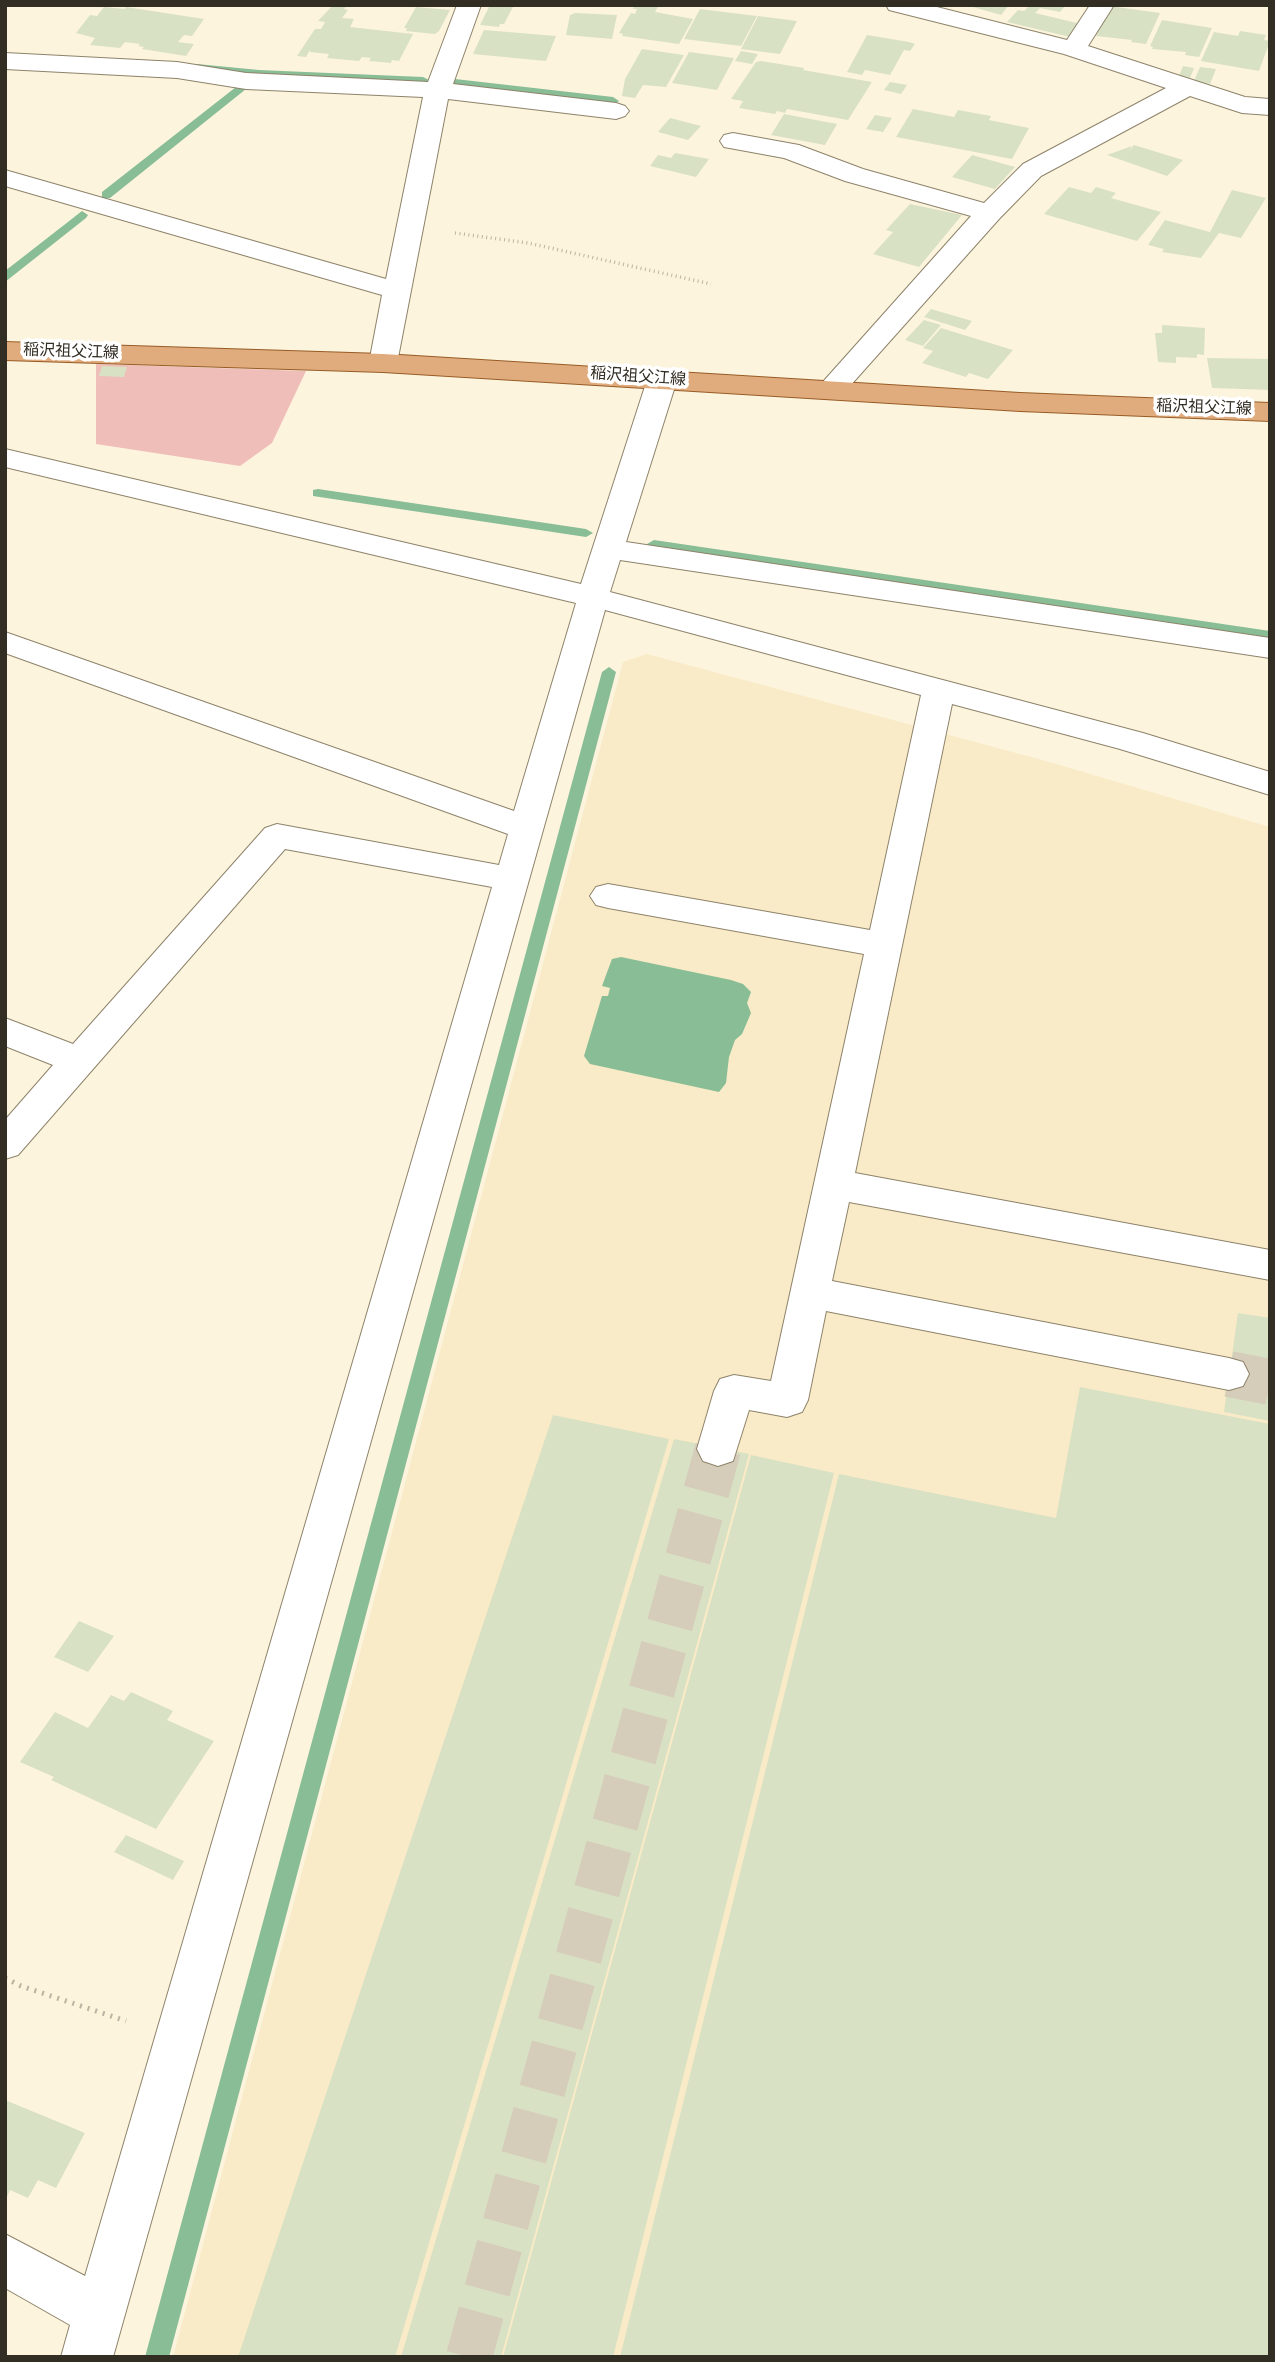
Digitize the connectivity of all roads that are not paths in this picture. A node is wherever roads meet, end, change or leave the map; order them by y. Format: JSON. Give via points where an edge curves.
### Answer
{"nodes":[{"id":1,"x":470,"y":5,"type":"edge"},
{"id":2,"x":898,"y":5,"type":"edge"},
{"id":3,"x":1102,"y":5,"type":"edge"},
{"id":4,"x":1073,"y":49,"type":"junction"},
{"id":5,"x":5,"y":61,"type":"edge"},
{"id":6,"x":1188,"y":87,"type":"junction"},
{"id":7,"x":437,"y":92,"type":"junction"},
{"id":8,"x":1270,"y":107,"type":"edge"},
{"id":9,"x":615,"y":111,"type":"dead end"},
{"id":10,"x":733,"y":141,"type":"dead end"},
{"id":11,"x":5,"y":178,"type":"edge"},
{"id":12,"x":989,"y":214,"type":"junction"},
{"id":13,"x":398,"y":291,"type":"junction"},
{"id":14,"x":5,"y":351,"type":"edge"},
{"id":15,"x":383,"y":363,"type":"junction"},
{"id":16,"x":662,"y":380,"type":"junction"},
{"id":17,"x":831,"y":390,"type":"junction"},
{"id":18,"x":1270,"y":412,"type":"edge"},
{"id":19,"x":5,"y":457,"type":"edge"},
{"id":20,"x":608,"y":549,"type":"junction"},
{"id":21,"x":593,"y":597,"type":"junction"},
{"id":22,"x":5,"y":642,"type":"edge"},
{"id":23,"x":1270,"y":648,"type":"edge"},
{"id":24,"x":939,"y":689,"type":"junction"},
{"id":25,"x":1270,"y":784,"type":"edge"},
{"id":26,"x":527,"y":828,"type":"junction"},
{"id":27,"x":512,"y":879,"type":"junction"},
{"id":28,"x":608,"y":896,"type":"dead end"},
{"id":29,"x":884,"y":945,"type":"junction"},
{"id":30,"x":5,"y":1031,"type":"edge"},
{"id":31,"x":79,"y":1061,"type":"junction"},
{"id":32,"x":5,"y":1144,"type":"edge"},
{"id":33,"x":833,"y":1184,"type":"junction"},
{"id":34,"x":1270,"y":1265,"type":"edge"},
{"id":35,"x":810,"y":1292,"type":"junction"},
{"id":36,"x":1229,"y":1374,"type":"tunnel mouth"},
{"id":37,"x":718,"y":1448,"type":"tunnel mouth"},
{"id":38,"x":5,"y":2260,"type":"edge"},
{"id":39,"x":94,"y":2335,"type":"edge"}],
"edges":[{"from":1,"to":7,"type":"street"},
{"from":2,"to":4,"type":"street"},
{"from":3,"to":4,"type":"street"},
{"from":4,"to":6,"type":"street"},
{"from":5,"to":7,"type":"street"},
{"from":6,"to":8,"type":"street","via":[[1242,105]]},
{"from":6,"to":12,"type":"street","via":[[1032,170]]},
{"from":7,"to":9,"type":"street"},
{"from":7,"to":13,"type":"street"},
{"from":10,"to":12,"type":"street","via":[[790,151],[854,175]]},
{"from":11,"to":13,"type":"street"},
{"from":12,"to":17,"type":"street"},
{"from":13,"to":15,"type":"street"},
{"from":14,"to":15,"type":"main road","name":"稲沢祖父江線"},
{"from":15,"to":16,"type":"main road","name":"稲沢祖父江線"},
{"from":16,"to":17,"type":"main road","name":"稲沢祖父江線"},
{"from":16,"to":20,"type":"street"},
{"from":17,"to":18,"type":"main road","name":"稲沢祖父江線"},
{"from":19,"to":21,"type":"street"},
{"from":20,"to":21,"type":"street"},
{"from":20,"to":23,"type":"street"},
{"from":21,"to":24,"type":"street"},
{"from":21,"to":26,"type":"street"},
{"from":22,"to":26,"type":"street"},
{"from":24,"to":25,"type":"street"},
{"from":24,"to":29,"type":"street"},
{"from":26,"to":27,"type":"street"},
{"from":27,"to":31,"type":"street","via":[[277,836]]},
{"from":27,"to":39,"type":"street"},
{"from":28,"to":29,"type":"street"},
{"from":29,"to":33,"type":"street"},
{"from":30,"to":31,"type":"street"},
{"from":31,"to":32,"type":"street"},
{"from":33,"to":34,"type":"street"},
{"from":33,"to":35,"type":"street"},
{"from":35,"to":36,"type":"street"},
{"from":35,"to":37,"type":"street","via":[[787,1400],[734,1391]]},
{"from":38,"to":39,"type":"street"}]}
